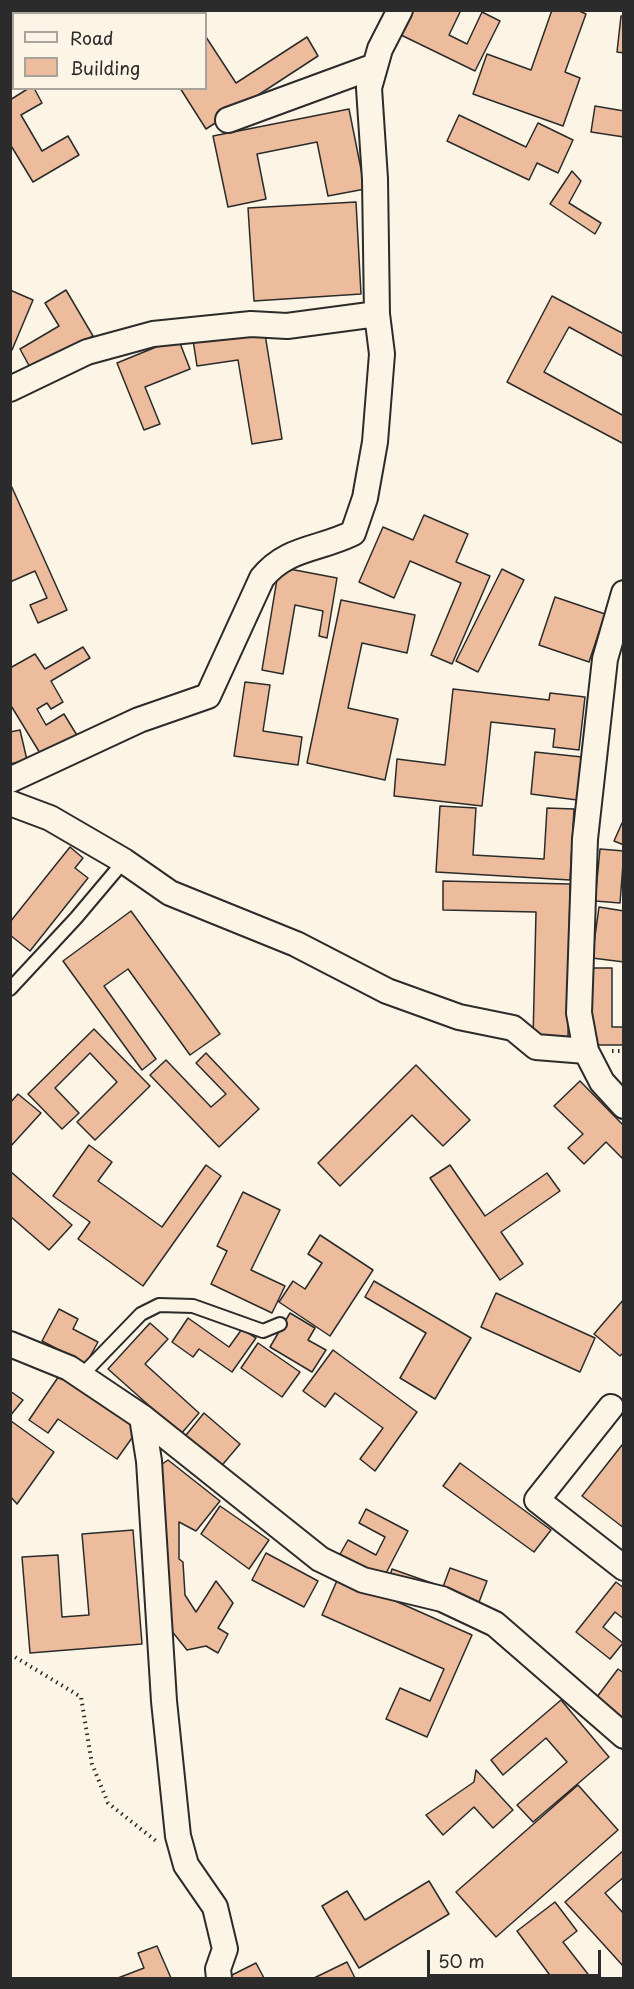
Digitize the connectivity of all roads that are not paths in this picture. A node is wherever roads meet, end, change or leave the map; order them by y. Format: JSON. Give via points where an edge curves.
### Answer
{"nodes":[{"id":1,"x":400,"y":10,"type":"edge"},
{"id":2,"x":375,"y":66,"type":"junction"},
{"id":3,"x":228,"y":120,"type":"dead end"},
{"id":4,"x":377,"y":314,"type":"junction"},
{"id":5,"x":10,"y":389,"type":"edge"},
{"id":6,"x":624,"y":592,"type":"edge"},
{"id":7,"x":10,"y":780,"type":"edge"},
{"id":8,"x":10,"y":803,"type":"edge"},
{"id":9,"x":124,"y":861,"type":"junction"},
{"id":10,"x":10,"y":989,"type":"edge"},
{"id":11,"x":586,"y":1051,"type":"junction"},
{"id":12,"x":624,"y":1106,"type":"edge"},
{"id":13,"x":280,"y":1324,"type":"dead end"},
{"id":14,"x":10,"y":1344,"type":"edge"},
{"id":15,"x":81,"y":1376,"type":"junction"},
{"id":16,"x":611,"y":1407,"type":"dead end"},
{"id":17,"x":142,"y":1417,"type":"junction"},
{"id":18,"x":624,"y":1568,"type":"edge"},
{"id":19,"x":624,"y":1736,"type":"edge"},
{"id":20,"x":219,"y":1978,"type":"edge"}],
"edges":[{"from":1,"to":2,"type":"street"},
{"from":2,"to":3,"type":"street"},
{"from":2,"to":4,"type":"street","via":[[369,87]]},
{"from":4,"to":5,"type":"street","via":[[287,326],[251,324],[153,334],[87,352]]},
{"from":4,"to":7,"type":"street","via":[[382,354],[375,442],[366,498],[353,532],[333,543],[284,556],[272,566],[262,578],[208,696],[139,720]]},
{"from":6,"to":11,"type":"street","via":[[605,659],[585,840],[579,1013]]},
{"from":8,"to":9,"type":"street","via":[[50,818]]},
{"from":9,"to":10,"type":"lane"},
{"from":9,"to":11,"type":"street","via":[[170,893],[296,944],[387,991],[459,1017],[513,1028],[536,1047]]},
{"from":11,"to":12,"type":"street","via":[[602,1082]]},
{"from":13,"to":15,"type":"lane","via":[[263,1331],[194,1306],[159,1305],[141,1314]]},
{"from":14,"to":15,"type":"street"},
{"from":15,"to":17,"type":"street"},
{"from":16,"to":18,"type":"street","via":[[537,1500]]},
{"from":17,"to":19,"type":"street","via":[[320,1559],[363,1580],[442,1599],[495,1624]]},
{"from":17,"to":20,"type":"street","via":[[149,1461],[164,1701],[178,1836],[186,1865],[215,1907],[225,1949]]}]}
